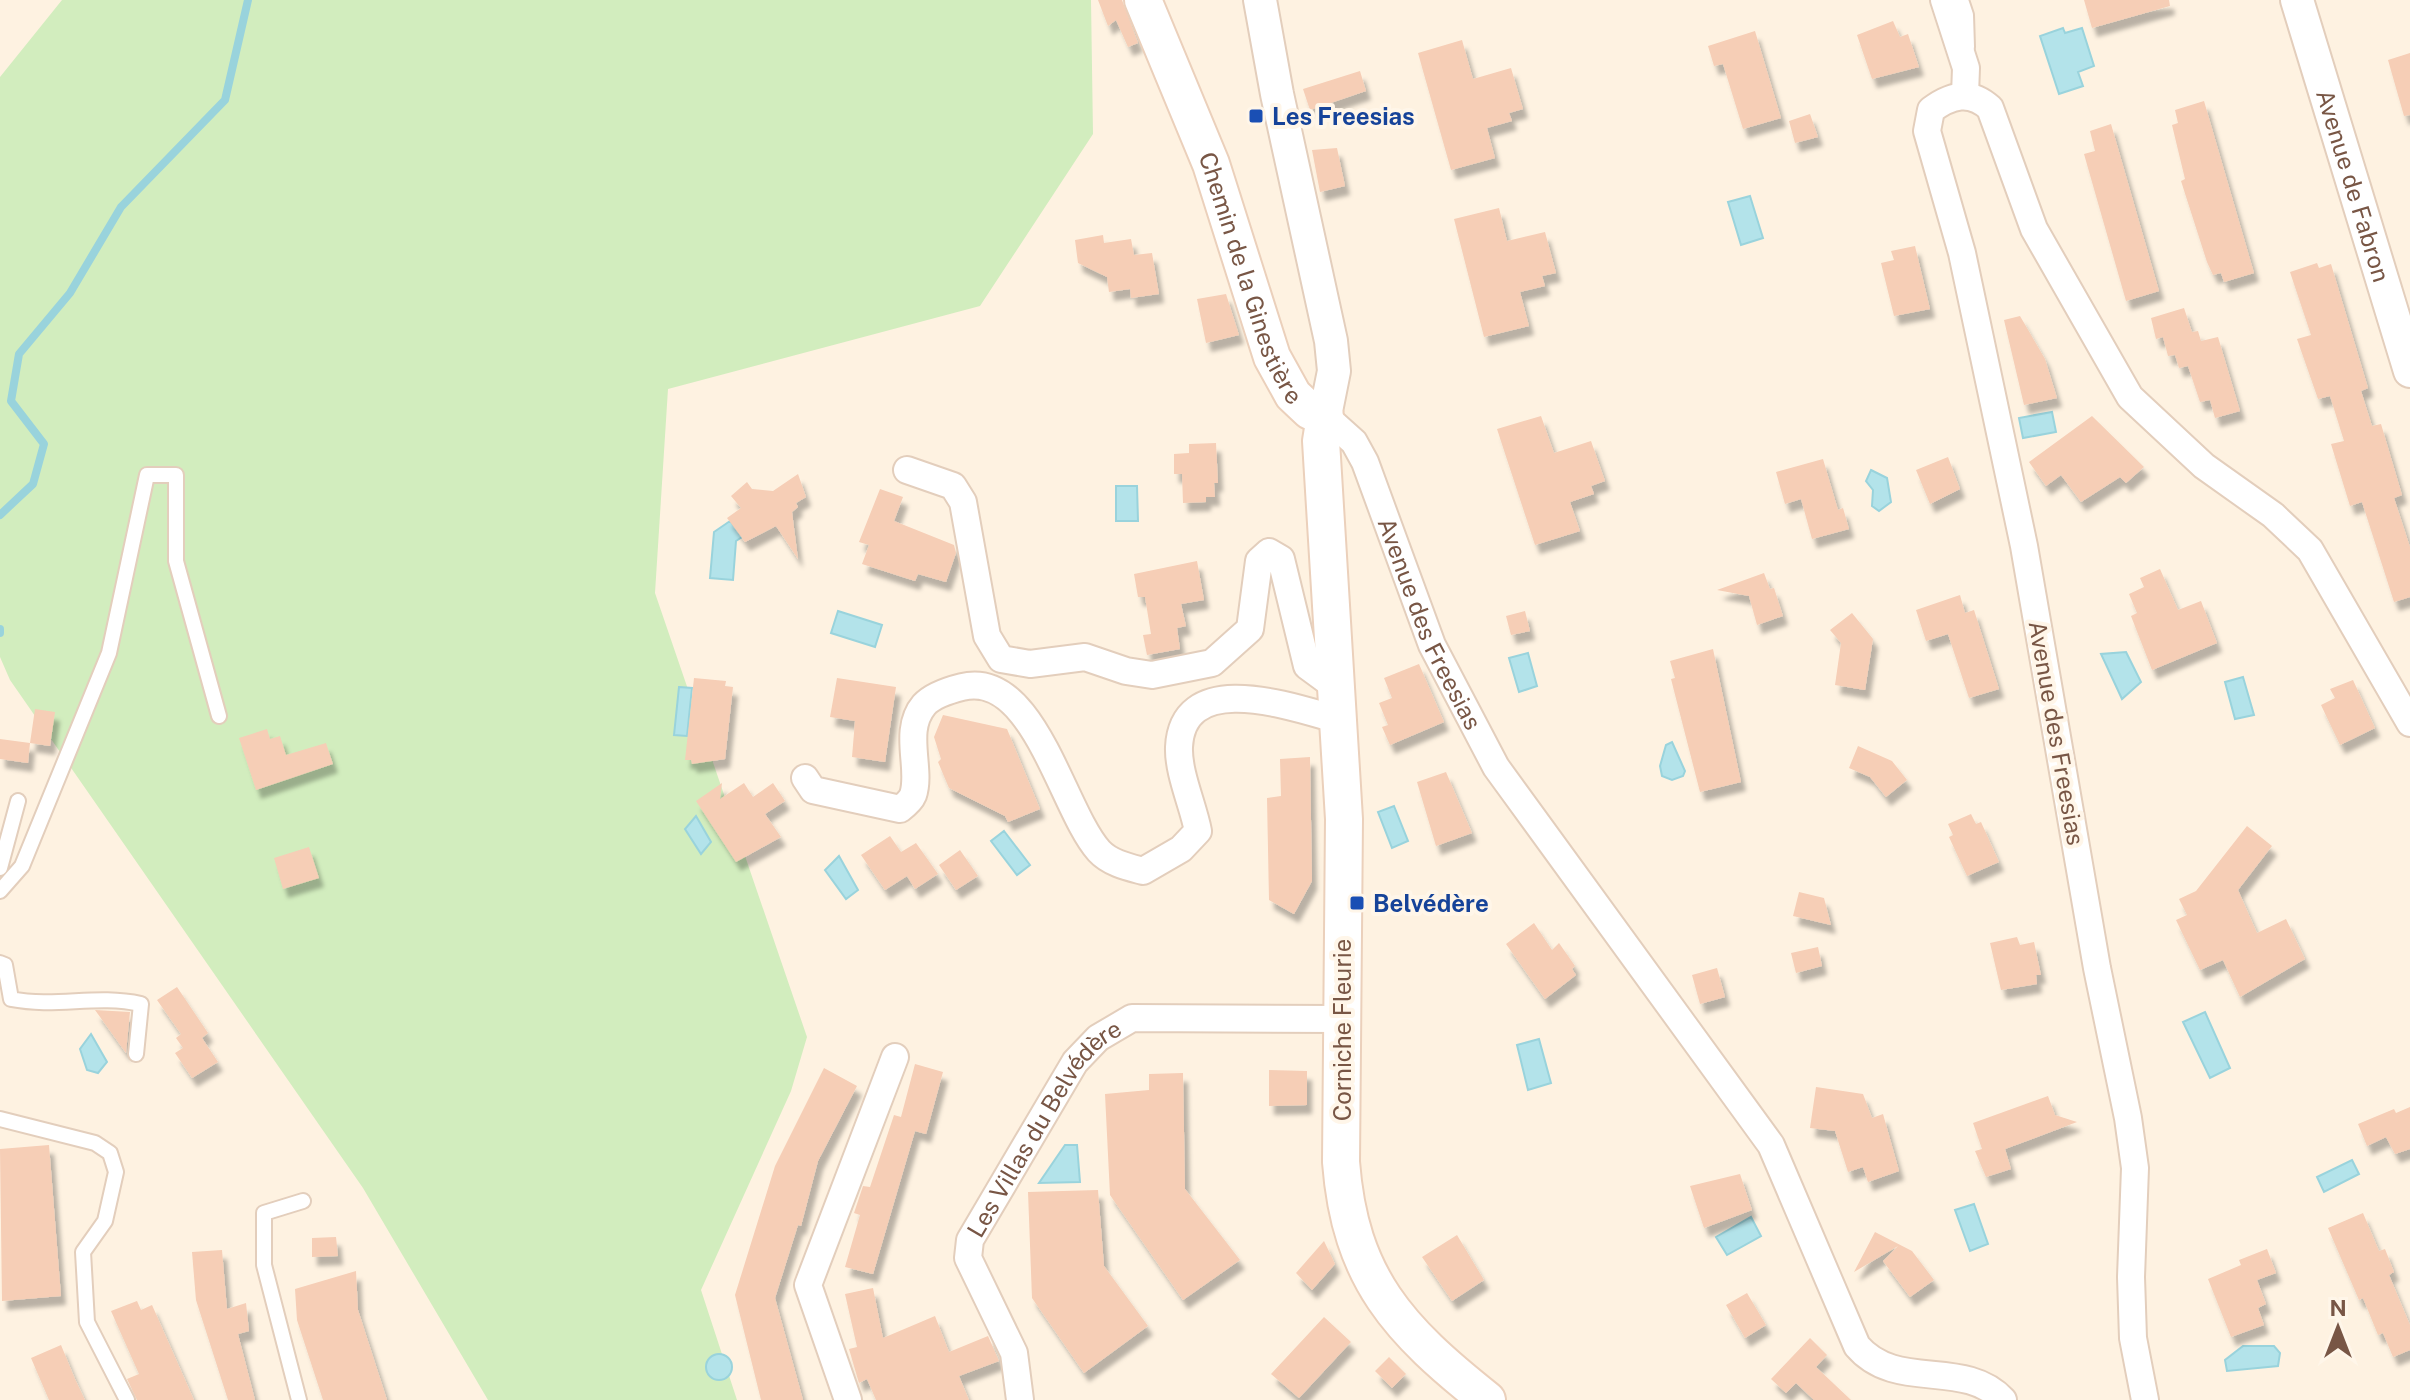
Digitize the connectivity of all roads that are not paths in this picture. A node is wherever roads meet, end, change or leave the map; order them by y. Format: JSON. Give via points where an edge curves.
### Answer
{"nodes":[{"id":1,"x":1143,"y":0,"type":"edge"},
{"id":2,"x":1260,"y":0,"type":"edge"},
{"id":3,"x":1944,"y":0,"type":"edge"},
{"id":4,"x":1961,"y":0,"type":"edge"},
{"id":5,"x":2297,"y":0,"type":"edge"},
{"id":6,"x":1966,"y":68,"type":"junction"},
{"id":7,"x":1965,"y":95,"type":"junction"},
{"id":8,"x":2410,"y":371,"type":"edge"},
{"id":9,"x":1325,"y":416,"type":"junction"},
{"id":10,"x":907,"y":470,"type":"dead end"},
{"id":11,"x":1338,"y":704,"type":"junction"},
{"id":12,"x":219,"y":716,"type":"dead end"},
{"id":13,"x":2410,"y":723,"type":"edge"},
{"id":14,"x":805,"y":778,"type":"dead end"},
{"id":15,"x":18,"y":801,"type":"dead end"},
{"id":16,"x":0,"y":868,"type":"edge"},
{"id":17,"x":0,"y":891,"type":"edge"},
{"id":18,"x":0,"y":963,"type":"edge"},
{"id":19,"x":1341,"y":1019,"type":"junction"},
{"id":20,"x":136,"y":1054,"type":"dead end"},
{"id":21,"x":895,"y":1057,"type":"dead end"},
{"id":22,"x":0,"y":1119,"type":"edge"},
{"id":23,"x":303,"y":1201,"type":"dead end"},
{"id":24,"x":127,"y":1400,"type":"edge"},
{"id":25,"x":299,"y":1400,"type":"edge"},
{"id":26,"x":848,"y":1400,"type":"edge"},
{"id":27,"x":1020,"y":1400,"type":"edge"},
{"id":28,"x":1487,"y":1400,"type":"edge"},
{"id":29,"x":2003,"y":1400,"type":"edge"},
{"id":30,"x":2145,"y":1400,"type":"edge"}],
"edges":[{"from":1,"to":9,"type":"main road","name":"Chemin de la Ginestière","via":[[1211,164],[1272,357],[1293,395],[1310,411]]},
{"from":2,"to":9,"type":"street","name":"Chemin de la Ginestière","via":[[1331,341],[1334,371]]},
{"from":3,"to":6,"type":"street"},
{"from":4,"to":6,"type":"lane"},
{"from":5,"to":8,"type":"street","name":"Avenue de Fabron"},
{"from":6,"to":7,"type":"street"},
{"from":7,"to":13,"type":"street","via":[[1990,108],[2034,229],[2130,397],[2204,466],[2273,515],[2310,550]]},
{"from":7,"to":30,"type":"street","name":"Avenue des Freesias","via":[[1931,110],[1927,131],[1962,253],[2024,546],[2128,1118],[2135,1168],[2133,1338]]},
{"from":9,"to":11,"type":"main road","name":"Corniche Fleurie","via":[[1321,441]]},
{"from":9,"to":29,"type":"street","name":"Avenue des Freesias","via":[[1354,442],[1365,462],[1432,645],[1496,767],[1771,1145],[1857,1346],[1878,1365],[1901,1373],[1968,1379],[1993,1389]]},
{"from":10,"to":11,"type":"street","via":[[953,486],[963,502],[987,636],[1001,659],[1030,664],[1085,657],[1152,675],[1212,663],[1250,629],[1259,561],[1269,552],[1281,559],[1307,666]]},
{"from":11,"to":14,"type":"street","via":[[1240,698],[1202,706],[1185,720],[1179,749],[1198,831],[1181,849],[1143,871],[1099,852],[1027,716],[986,687],[968,685],[925,703],[916,718],[913,796],[900,809],[813,790]]},
{"from":11,"to":19,"type":"main road","name":"Corniche Fleurie","via":[[1344,819]]},
{"from":12,"to":17,"type":"lane","via":[[176,561],[176,475],[147,475],[109,653],[22,866]]},
{"from":15,"to":16,"type":"lane"},
{"from":18,"to":20,"type":"lane","via":[[5,965],[11,999],[43,1005],[114,998],[141,1004]]},
{"from":19,"to":27,"type":"street","name":"Les Villas du Belvédère","via":[[1132,1018],[1098,1038],[1075,1062],[970,1240],[968,1258],[1014,1353]]},
{"from":19,"to":28,"type":"main road","name":"Corniche Fleurie","via":[[1341,1162],[1345,1205],[1359,1253],[1401,1325]]},
{"from":21,"to":26,"type":"street","via":[[808,1285]]},
{"from":22,"to":24,"type":"lane","via":[[95,1143],[110,1153],[116,1172],[105,1221],[83,1252],[87,1322]]},
{"from":23,"to":25,"type":"lane","via":[[264,1213],[264,1265]]}]}
